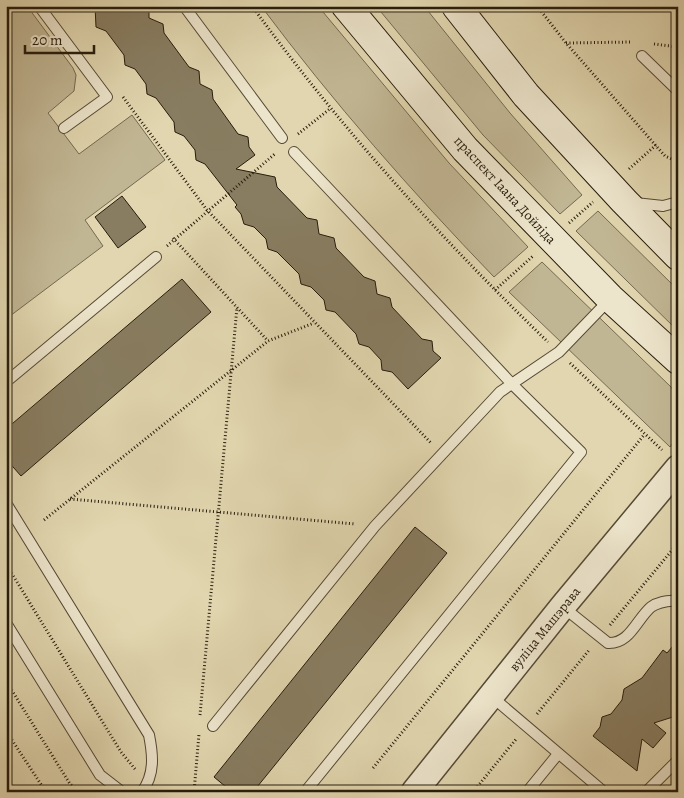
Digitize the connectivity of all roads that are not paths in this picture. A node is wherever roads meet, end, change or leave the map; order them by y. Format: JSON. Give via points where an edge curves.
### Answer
{"nodes":[{"id":1,"x":39,"y":6,"type":"edge"},
{"id":2,"x":184,"y":6,"type":"edge"},
{"id":3,"x":346,"y":6,"type":"edge"},
{"id":4,"x":456,"y":6,"type":"edge"},
{"id":5,"x":642,"y":56,"type":"dead end"},
{"id":6,"x":678,"y":91,"type":"edge"},
{"id":7,"x":64,"y":128,"type":"dead end"},
{"id":8,"x":282,"y":143,"type":"road end"},
{"id":9,"x":294,"y":152,"type":"dead end"},
{"id":10,"x":617,"y":194,"type":"junction"},
{"id":11,"x":678,"y":202,"type":"edge"},
{"id":12,"x":678,"y":256,"type":"edge"},
{"id":13,"x":156,"y":257,"type":"road end"},
{"id":14,"x":610,"y":298,"type":"junction"},
{"id":15,"x":678,"y":360,"type":"edge"},
{"id":16,"x":6,"y":382,"type":"edge"},
{"id":17,"x":512,"y":384,"type":"junction"},
{"id":18,"x":678,"y":468,"type":"edge"},
{"id":19,"x":6,"y":503,"type":"edge"},
{"id":20,"x":678,"y":600,"type":"edge"},
{"id":21,"x":563,"y":606,"type":"junction"},
{"id":22,"x":6,"y":623,"type":"edge"},
{"id":23,"x":491,"y":696,"type":"junction"},
{"id":24,"x":213,"y":726,"type":"dead end"},
{"id":25,"x":558,"y":754,"type":"junction"},
{"id":26,"x":678,"y":760,"type":"edge"},
{"id":27,"x":145,"y":788,"type":"edge"},
{"id":28,"x":122,"y":792,"type":"edge"},
{"id":29,"x":305,"y":792,"type":"edge"},
{"id":30,"x":414,"y":792,"type":"edge"},
{"id":31,"x":528,"y":792,"type":"edge"},
{"id":32,"x":604,"y":792,"type":"edge"},
{"id":33,"x":646,"y":792,"type":"edge"}],
"edges":[{"from":1,"to":7,"type":"lane","via":[[106,97]]},
{"from":2,"to":8,"type":"lane"},
{"from":3,"to":14,"type":"main road","name":"праспект Іаана Дойліда","via":[[466,149]]},
{"from":4,"to":10,"type":"main road","via":[[526,94]]},
{"from":5,"to":6,"type":"lane"},
{"from":9,"to":17,"type":"lane"},
{"from":10,"to":11,"type":"lane","via":[[644,206]]},
{"from":10,"to":12,"type":"main road"},
{"from":13,"to":16,"type":"lane"},
{"from":14,"to":15,"type":"main road","name":"праспект Іаана Дойліда"},
{"from":14,"to":17,"type":"lane","via":[[558,352]]},
{"from":17,"to":24,"type":"lane","via":[[500,392],[375,526]]},
{"from":17,"to":29,"type":"lane","via":[[581,452]]},
{"from":18,"to":21,"type":"street","name":"вуліца Машэрава"},
{"from":19,"to":27,"type":"lane","via":[[149,735],[154,759]]},
{"from":20,"to":21,"type":"lane","via":[[663,601],[651,607],[617,644],[608,643]]},
{"from":21,"to":23,"type":"street","name":"вуліца Машэрава"},
{"from":22,"to":28,"type":"lane","via":[[100,775]]},
{"from":23,"to":25,"type":"lane"},
{"from":23,"to":30,"type":"street","name":"вуліца Машэрава"},
{"from":25,"to":31,"type":"lane"},
{"from":25,"to":32,"type":"lane"},
{"from":26,"to":33,"type":"lane"}]}
